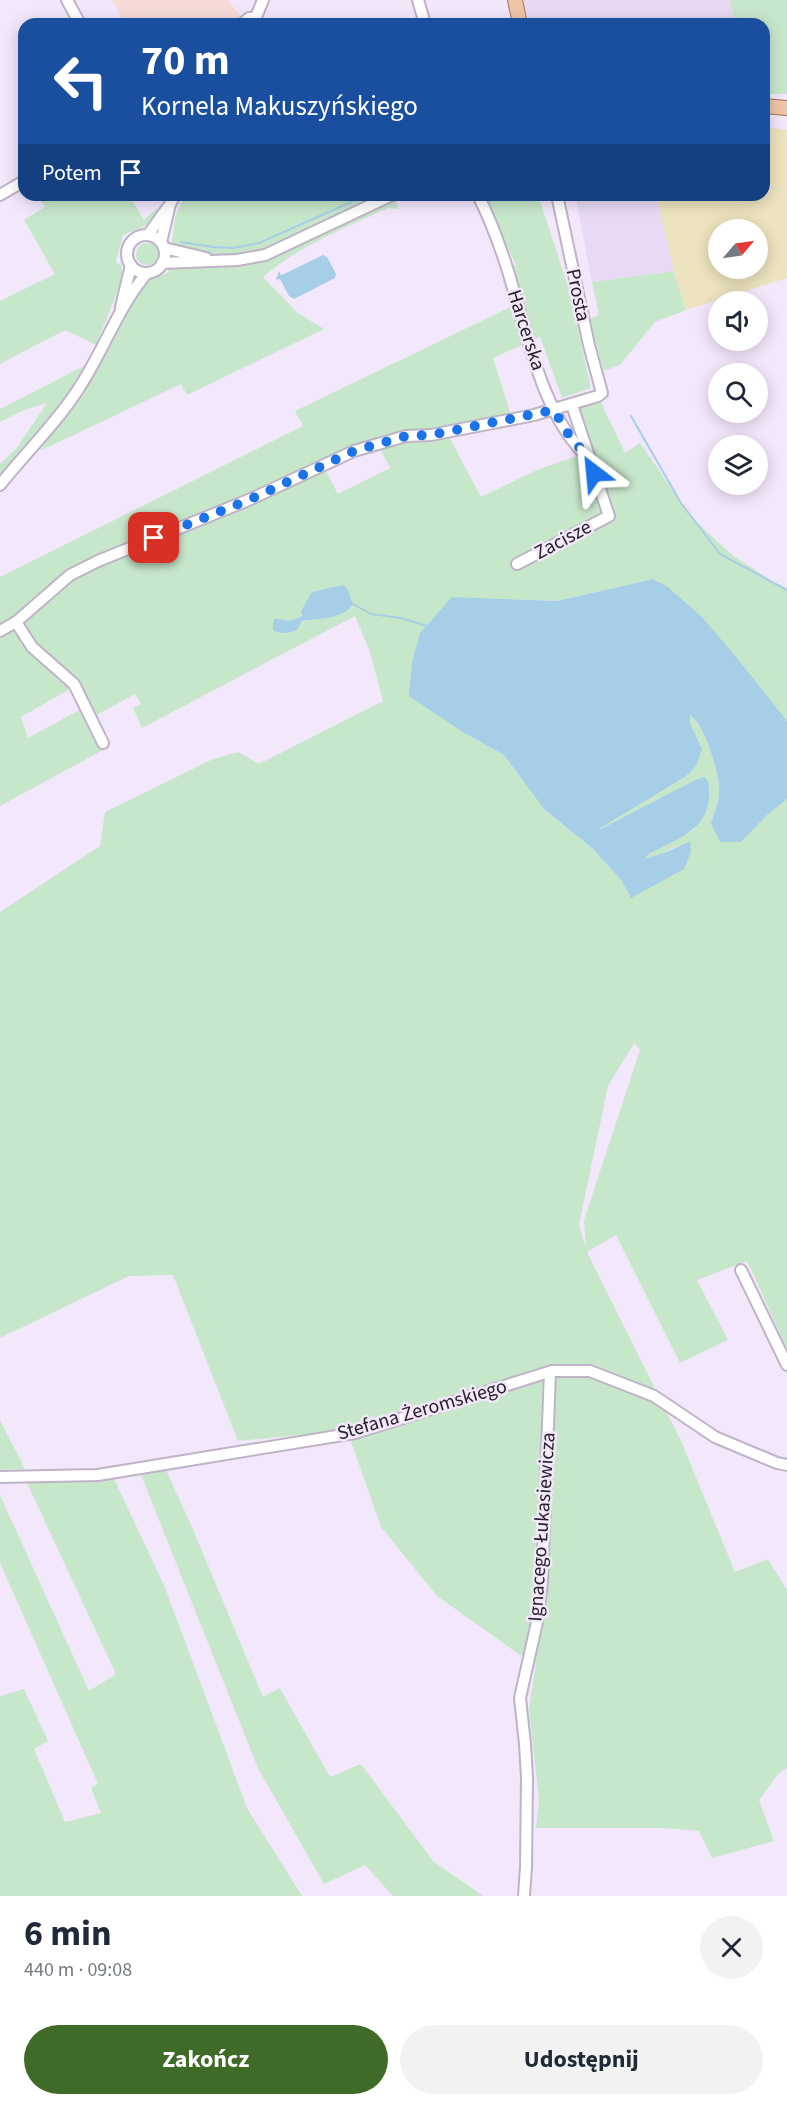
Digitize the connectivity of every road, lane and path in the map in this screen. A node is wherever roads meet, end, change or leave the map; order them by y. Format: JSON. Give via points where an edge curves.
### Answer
{"nodes":[{"id":1,"x":67,"y":0,"type":"edge"},
{"id":2,"x":263,"y":0,"type":"edge"},
{"id":3,"x":418,"y":0,"type":"edge"},
{"id":4,"x":515,"y":0,"type":"edge"},
{"id":5,"x":77,"y":18,"type":"edge"},
{"id":6,"x":255,"y":18,"type":"edge"},
{"id":7,"x":423,"y":18,"type":"edge"},
{"id":8,"x":519,"y":18,"type":"edge"},
{"id":9,"x":770,"y":107,"type":"edge"},
{"id":10,"x":787,"y":108,"type":"edge"},
{"id":11,"x":18,"y":183,"type":"edge"},
{"id":12,"x":2,"y":190,"type":"edge"},
{"id":13,"x":172,"y":201,"type":"edge"},
{"id":14,"x":173,"y":201,"type":"edge"},
{"id":15,"x":379,"y":201,"type":"edge"},
{"id":16,"x":481,"y":201,"type":"edge"},
{"id":17,"x":558,"y":201,"type":"edge"},
{"id":18,"x":148,"y":235,"type":"junction"},
{"id":19,"x":162,"y":245,"type":"junction"},
{"id":20,"x":212,"y":260,"type":"junction"},
{"id":21,"x":162,"y":263,"type":"junction"},
{"id":22,"x":131,"y":265,"type":"junction"},
{"id":23,"x":147,"y":273,"type":"junction"},
{"id":24,"x":121,"y":310,"type":"junction"},
{"id":25,"x":572,"y":405,"type":"junction"},
{"id":26,"x":554,"y":410,"type":"junction"},
{"id":27,"x":589,"y":458,"type":"junction"},
{"id":28,"x":0,"y":485,"type":"edge"},
{"id":29,"x":609,"y":516,"type":"joint"},
{"id":30,"x":517,"y":564,"type":"dead end"},
{"id":31,"x":16,"y":622,"type":"junction"},
{"id":32,"x":0,"y":632,"type":"edge"},
{"id":33,"x":103,"y":743,"type":"dead end"},
{"id":34,"x":741,"y":1270,"type":"dead end"},
{"id":35,"x":787,"y":1365,"type":"edge"},
{"id":36,"x":550,"y":1372,"type":"junction"},
{"id":37,"x":787,"y":1466,"type":"edge"},
{"id":38,"x":0,"y":1477,"type":"edge"},
{"id":39,"x":524,"y":1896,"type":"edge"}],
"edges":[{"from":1,"to":5,"type":"street"},
{"from":2,"to":6,"type":"street"},
{"from":3,"to":7,"type":"street"},
{"from":4,"to":8,"type":"main road"},
{"from":9,"to":10,"type":"main road"},
{"from":11,"to":12,"type":"street"},
{"from":13,"to":18,"type":"street"},
{"from":14,"to":19,"type":"street"},
{"from":15,"to":20,"type":"street","via":[[265,255],[245,260]]},
{"from":16,"to":26,"type":"street","name":"Harcerska"},
{"from":17,"to":25,"type":"street","name":"Prosta","via":[[602,393]]},
{"from":18,"to":19,"type":"street"},
{"from":18,"to":22,"type":"street","via":[[129,246]]},
{"from":19,"to":20,"type":"street"},
{"from":19,"to":21,"type":"street"},
{"from":20,"to":21,"type":"street"},
{"from":21,"to":23,"type":"street"},
{"from":22,"to":23,"type":"street"},
{"from":22,"to":24,"type":"street"},
{"from":23,"to":24,"type":"street"},
{"from":24,"to":28,"type":"street","via":[[72,399]]},
{"from":25,"to":26,"type":"street"},
{"from":25,"to":27,"type":"street","name":"Harcerska"},
{"from":26,"to":27,"type":"street","name":"Harcerska"},
{"from":26,"to":31,"type":"street","via":[[431,435],[406,436],[354,451],[70,575]]},
{"from":27,"to":29,"type":"street","name":"Harcerska"},
{"from":29,"to":30,"type":"street","name":"Zacisze"},
{"from":31,"to":32,"type":"street"},
{"from":31,"to":33,"type":"street","via":[[30,645],[74,684]]},
{"from":34,"to":35,"type":"street"},
{"from":36,"to":37,"type":"street","name":"Stefana Żeromskiego","via":[[590,1371],[654,1396],[715,1437]]},
{"from":36,"to":38,"type":"street","name":"Stefana Żeromskiego","via":[[355,1433],[98,1475]]},
{"from":36,"to":39,"type":"street","name":"Ignacego Łukasiewicza","via":[[542,1582],[520,1698],[527,1768]]}]}
